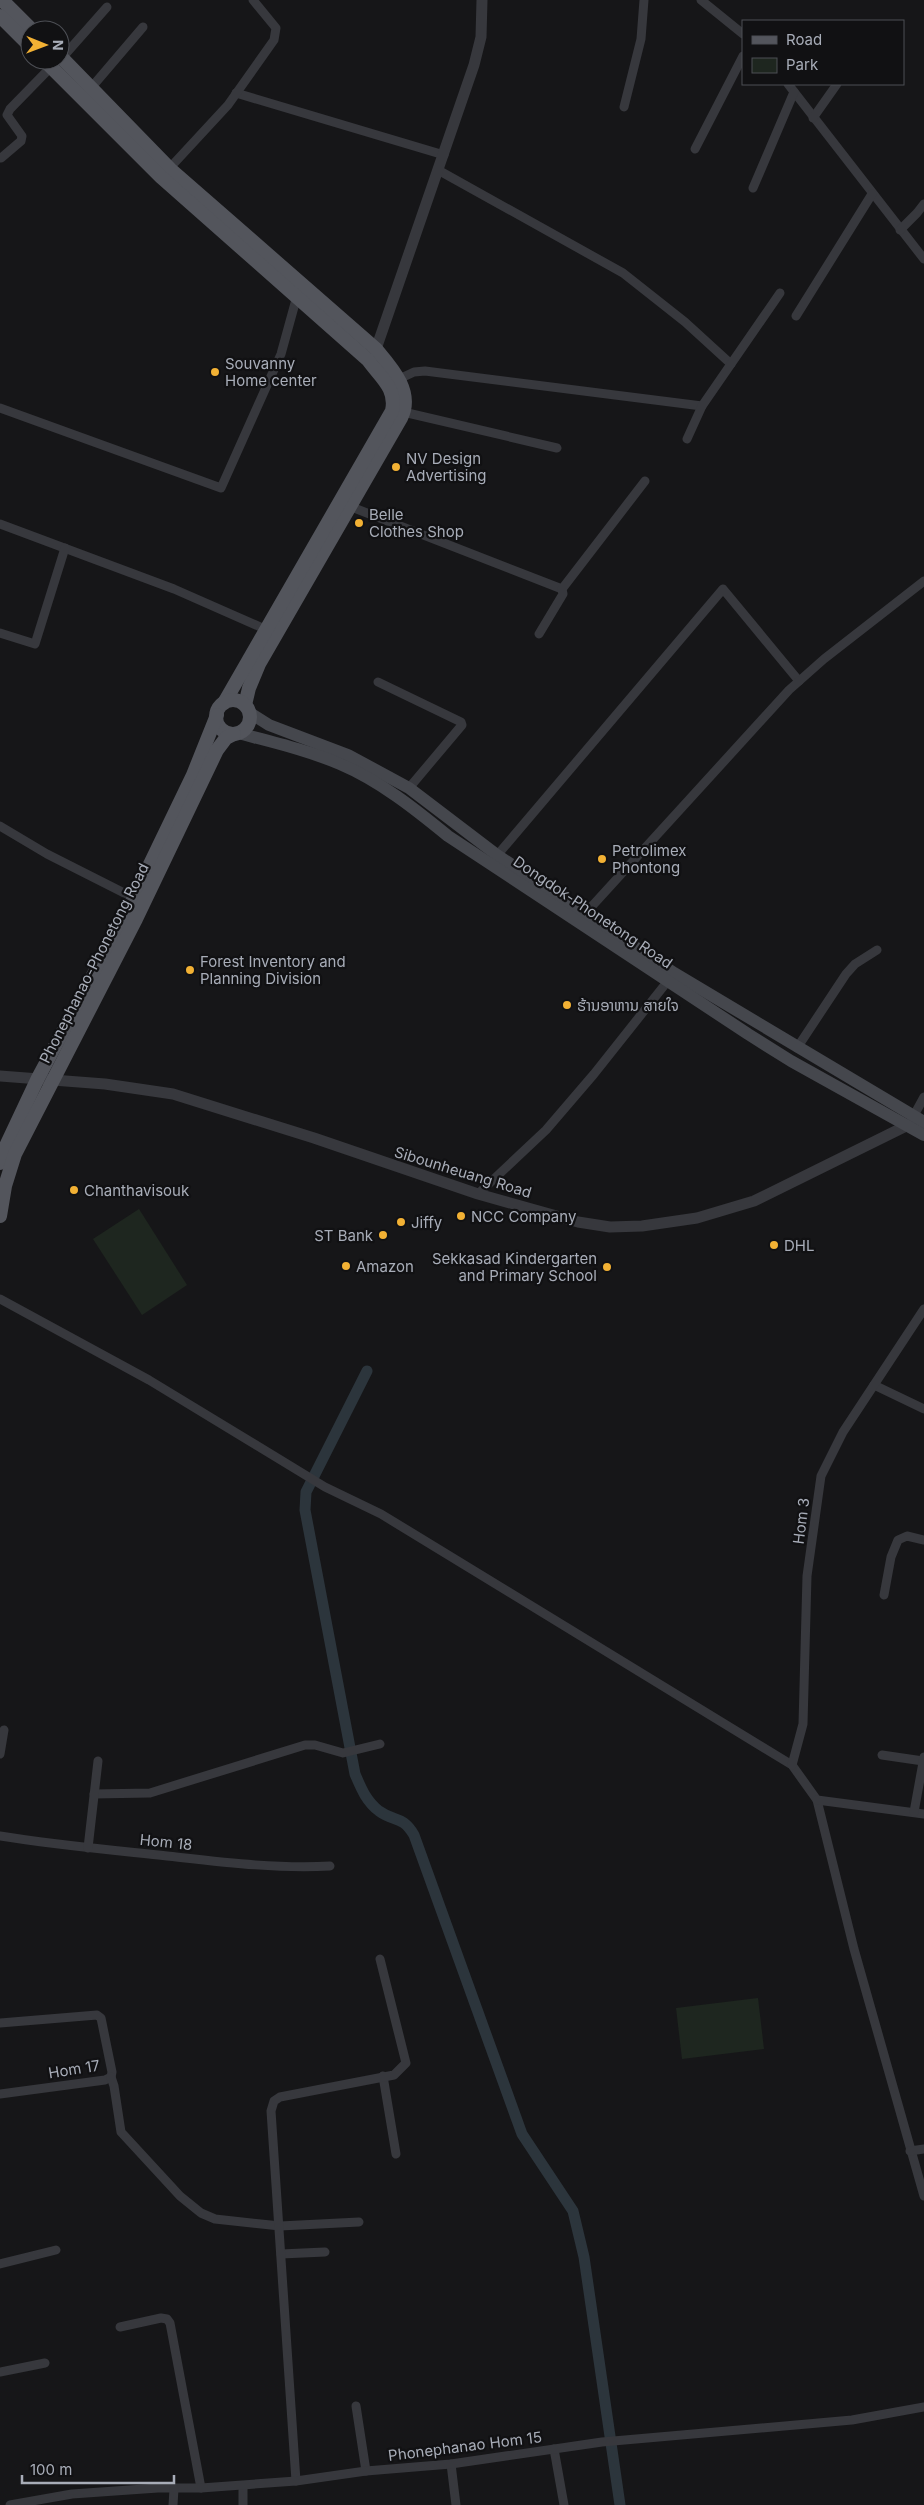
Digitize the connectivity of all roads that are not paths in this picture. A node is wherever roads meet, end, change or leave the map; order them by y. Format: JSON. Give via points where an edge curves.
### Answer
{"nodes":[{"id":1,"x":2,"y":0,"type":"edge"},
{"id":2,"x":253,"y":0,"type":"edge"},
{"id":3,"x":482,"y":0,"type":"edge"},
{"id":4,"x":644,"y":0,"type":"edge"},
{"id":5,"x":701,"y":0,"type":"edge"},
{"id":6,"x":107,"y":7,"type":"dead end"},
{"id":7,"x":0,"y":16,"type":"edge"},
{"id":8,"x":22,"y":20,"type":"edge"},
{"id":9,"x":143,"y":27,"type":"dead end"},
{"id":10,"x":742,"y":33,"type":"edge"},
{"id":11,"x":20,"y":36,"type":"edge"},
{"id":12,"x":70,"y":44,"type":"edge"},
{"id":13,"x":742,"y":58,"type":"edge"},
{"id":14,"x":45,"y":70,"type":"edge"},
{"id":15,"x":64,"y":70,"type":"edge"},
{"id":16,"x":67,"y":70,"type":"edge"},
{"id":17,"x":789,"y":85,"type":"edge"},
{"id":18,"x":836,"y":85,"type":"edge"},
{"id":19,"x":91,"y":88,"type":"junction"},
{"id":20,"x":794,"y":92,"type":"junction"},
{"id":21,"x":236,"y":93,"type":"junction"},
{"id":22,"x":624,"y":107,"type":"dead end"},
{"id":23,"x":813,"y":118,"type":"junction"},
{"id":24,"x":695,"y":149,"type":"dead end"},
{"id":25,"x":444,"y":155,"type":"junction"},
{"id":26,"x":1,"y":158,"type":"edge"},
{"id":27,"x":438,"y":170,"type":"junction"},
{"id":28,"x":165,"y":172,"type":"junction"},
{"id":29,"x":753,"y":188,"type":"dead end"},
{"id":30,"x":872,"y":194,"type":"junction"},
{"id":31,"x":924,"y":204,"type":"edge"},
{"id":32,"x":900,"y":230,"type":"junction"},
{"id":33,"x":924,"y":259,"type":"edge"},
{"id":34,"x":780,"y":293,"type":"dead end"},
{"id":35,"x":297,"y":296,"type":"junction"},
{"id":36,"x":796,"y":316,"type":"dead end"},
{"id":37,"x":376,"y":349,"type":"junction"},
{"id":38,"x":370,"y":363,"type":"junction"},
{"id":39,"x":731,"y":364,"type":"junction"},
{"id":40,"x":399,"y":379,"type":"junction"},
{"id":41,"x":702,"y":406,"type":"junction"},
{"id":42,"x":0,"y":408,"type":"edge"},
{"id":43,"x":398,"y":410,"type":"junction"},
{"id":44,"x":687,"y":439,"type":"dead end"},
{"id":45,"x":557,"y":448,"type":"dead end"},
{"id":46,"x":645,"y":481,"type":"dead end"},
{"id":47,"x":349,"y":506,"type":"junction"},
{"id":48,"x":0,"y":524,"type":"edge"},
{"id":49,"x":65,"y":548,"type":"junction"},
{"id":50,"x":924,"y":581,"type":"edge"},
{"id":51,"x":562,"y":589,"type":"junction"},
{"id":52,"x":265,"y":629,"type":"junction"},
{"id":53,"x":0,"y":633,"type":"edge"},
{"id":54,"x":539,"y":634,"type":"dead end"},
{"id":55,"x":799,"y":681,"type":"junction"},
{"id":56,"x":378,"y":682,"type":"dead end"},
{"id":57,"x":224,"y":703,"type":"junction"},
{"id":58,"x":248,"y":709,"type":"junction"},
{"id":59,"x":217,"y":715,"type":"junction"},
{"id":60,"x":236,"y":733,"type":"junction"},
{"id":61,"x":300,"y":744,"type":"junction"},
{"id":62,"x":409,"y":788,"type":"junction"},
{"id":63,"x":0,"y":826,"type":"edge"},
{"id":64,"x":494,"y":859,"type":"junction"},
{"id":65,"x":134,"y":898,"type":"junction"},
{"id":66,"x":131,"y":917,"type":"junction"},
{"id":67,"x":582,"y":917,"type":"junction"},
{"id":68,"x":877,"y":950,"type":"dead end"},
{"id":69,"x":668,"y":982,"type":"junction"},
{"id":70,"x":797,"y":1048,"type":"junction"},
{"id":71,"x":0,"y":1076,"type":"edge"},
{"id":72,"x":38,"y":1078,"type":"junction"},
{"id":73,"x":54,"y":1079,"type":"junction"},
{"id":74,"x":924,"y":1097,"type":"edge"},
{"id":75,"x":915,"y":1122,"type":"edge"},
{"id":76,"x":924,"y":1135,"type":"edge"},
{"id":77,"x":0,"y":1163,"type":"edge"},
{"id":78,"x":478,"y":1194,"type":"junction"},
{"id":79,"x":0,"y":1216,"type":"edge"},
{"id":80,"x":0,"y":1299,"type":"edge"},
{"id":81,"x":924,"y":1309,"type":"edge"},
{"id":82,"x":874,"y":1385,"type":"junction"},
{"id":83,"x":924,"y":1409,"type":"edge"},
{"id":84,"x":924,"y":1540,"type":"edge"},
{"id":85,"x":884,"y":1595,"type":"dead end"},
{"id":86,"x":4,"y":1730,"type":"dead end"},
{"id":87,"x":380,"y":1744,"type":"dead end"},
{"id":88,"x":0,"y":1754,"type":"edge"},
{"id":89,"x":882,"y":1755,"type":"dead end"},
{"id":90,"x":923,"y":1759,"type":"edge"},
{"id":91,"x":98,"y":1761,"type":"dead end"},
{"id":92,"x":792,"y":1765,"type":"junction"},
{"id":93,"x":94,"y":1794,"type":"junction"},
{"id":94,"x":818,"y":1800,"type":"junction"},
{"id":95,"x":914,"y":1812,"type":"junction"},
{"id":96,"x":924,"y":1814,"type":"edge"},
{"id":97,"x":0,"y":1836,"type":"edge"},
{"id":98,"x":88,"y":1848,"type":"junction"},
{"id":99,"x":330,"y":1866,"type":"dead end"},
{"id":100,"x":380,"y":1959,"type":"dead end"},
{"id":101,"x":0,"y":2023,"type":"edge"},
{"id":102,"x":383,"y":2076,"type":"junction"},
{"id":103,"x":110,"y":2077,"type":"junction"},
{"id":104,"x":0,"y":2094,"type":"edge"},
{"id":105,"x":924,"y":2149,"type":"edge"},
{"id":106,"x":910,"y":2150,"type":"junction"},
{"id":107,"x":396,"y":2154,"type":"dead end"},
{"id":108,"x":924,"y":2196,"type":"edge"},
{"id":109,"x":359,"y":2222,"type":"dead end"},
{"id":110,"x":280,"y":2226,"type":"junction"},
{"id":111,"x":56,"y":2250,"type":"dead end"},
{"id":112,"x":325,"y":2252,"type":"dead end"},
{"id":113,"x":281,"y":2254,"type":"junction"},
{"id":114,"x":0,"y":2264,"type":"edge"},
{"id":115,"x":120,"y":2327,"type":"dead end"},
{"id":116,"x":45,"y":2363,"type":"dead end"},
{"id":117,"x":0,"y":2372,"type":"edge"},
{"id":118,"x":356,"y":2406,"type":"dead end"},
{"id":119,"x":924,"y":2407,"type":"edge"},
{"id":120,"x":554,"y":2448,"type":"junction"},
{"id":121,"x":451,"y":2464,"type":"junction"},
{"id":122,"x":366,"y":2471,"type":"junction"},
{"id":123,"x":296,"y":2481,"type":"junction"},
{"id":124,"x":243,"y":2486,"type":"junction"},
{"id":125,"x":174,"y":2488,"type":"junction"},
{"id":126,"x":202,"y":2488,"type":"junction"},
{"id":127,"x":52,"y":2501,"type":"edge"},
{"id":128,"x":10,"y":2505,"type":"edge"},
{"id":129,"x":173,"y":2505,"type":"edge"},
{"id":130,"x":243,"y":2505,"type":"edge"},
{"id":131,"x":456,"y":2505,"type":"edge"},
{"id":132,"x":564,"y":2505,"type":"edge"}],
"edges":[{"from":1,"to":8,"type":"main road"},
{"from":2,"to":21,"type":"street","via":[[276,28],[276,34]]},
{"from":3,"to":25,"type":"street","via":[[483,21],[478,51]]},
{"from":4,"to":22,"type":"street","via":[[639,48]]},
{"from":5,"to":10,"type":"street"},
{"from":6,"to":12,"type":"street"},
{"from":7,"to":11,"type":"main road"},
{"from":9,"to":19,"type":"street"},
{"from":13,"to":24,"type":"street"},
{"from":14,"to":26,"type":"street","via":[[10,109],[7,115],[22,136]]},
{"from":15,"to":28,"type":"main road"},
{"from":16,"to":19,"type":"main road"},
{"from":17,"to":20,"type":"street"},
{"from":18,"to":23,"type":"street"},
{"from":19,"to":28,"type":"main road"},
{"from":20,"to":23,"type":"street"},
{"from":20,"to":29,"type":"street"},
{"from":21,"to":25,"type":"street"},
{"from":21,"to":28,"type":"street"},
{"from":23,"to":30,"type":"street"},
{"from":25,"to":27,"type":"street"},
{"from":27,"to":37,"type":"street"},
{"from":27,"to":39,"type":"street","via":[[623,273]]},
{"from":28,"to":35,"type":"main road"},
{"from":28,"to":37,"type":"main road"},
{"from":30,"to":32,"type":"street"},
{"from":30,"to":36,"type":"street"},
{"from":31,"to":32,"type":"street"},
{"from":32,"to":33,"type":"street"},
{"from":34,"to":39,"type":"street"},
{"from":35,"to":38,"type":"main road"},
{"from":35,"to":42,"type":"street","via":[[281,354],[221,488]]},
{"from":37,"to":38,"type":"street"},
{"from":37,"to":40,"type":"main road"},
{"from":38,"to":43,"type":"main road","via":[[388,384]]},
{"from":39,"to":41,"type":"street"},
{"from":40,"to":41,"type":"street","via":[[425,371]]},
{"from":40,"to":43,"type":"main road","via":[[404,391]]},
{"from":41,"to":44,"type":"street"},
{"from":43,"to":45,"type":"street"},
{"from":43,"to":47,"type":"main road"},
{"from":43,"to":52,"type":"main road"},
{"from":46,"to":51,"type":"street"},
{"from":47,"to":51,"type":"street"},
{"from":47,"to":58,"type":"main road","via":[[259,664],[249,688]]},
{"from":48,"to":49,"type":"street"},
{"from":49,"to":52,"type":"street","via":[[174,589]]},
{"from":49,"to":53,"type":"street","via":[[35,644]]},
{"from":50,"to":55,"type":"street"},
{"from":51,"to":54,"type":"street","via":[[563,594]]},
{"from":52,"to":57,"type":"main road"},
{"from":55,"to":64,"type":"street","via":[[723,589]]},
{"from":55,"to":67,"type":"street"},
{"from":56,"to":62,"type":"street","via":[[462,724]]},
{"from":57,"to":58,"type":"main road","via":[[233,700]]},
{"from":57,"to":59,"type":"main road"},
{"from":58,"to":60,"type":"main road","via":[[248,726]]},
{"from":58,"to":61,"type":"main road"},
{"from":59,"to":60,"type":"main road","via":[[220,727],[228,733]]},
{"from":59,"to":65,"type":"main road","name":"Phonephanao-Phonetong Road","via":[[197,766]]},
{"from":60,"to":61,"type":"main road","name":"Dongdok-Phonetong Road"},
{"from":60,"to":66,"type":"main road","name":"Phonephanao-Phonetong Road","via":[[226,738],[217,750]]},
{"from":61,"to":62,"type":"main road","name":"Dongdok-Phonetong Road","via":[[348,755]]},
{"from":61,"to":64,"type":"main road","name":"Dongdok-Phonetong Road","via":[[360,774],[412,806],[448,836]]},
{"from":62,"to":64,"type":"main road","name":"Dongdok-Phonetong Road"},
{"from":63,"to":65,"type":"street"},
{"from":64,"to":67,"type":"main road","name":"Dongdok-Phonetong Road"},
{"from":65,"to":66,"type":"main road","name":"Phonephanao-Phonetong Road"},
{"from":66,"to":72,"type":"main road","name":"Phonephanao-Phonetong Road"},
{"from":66,"to":73,"type":"main road","name":"Phonephanao-Phonetong Road"},
{"from":67,"to":69,"type":"main road","name":"Dongdok-Phonetong Road"},
{"from":67,"to":70,"type":"main road","name":"Dongdok-Phonetong Road"},
{"from":68,"to":70,"type":"street","via":[[846,974]]},
{"from":69,"to":75,"type":"main road","name":"Dongdok-Phonetong Road","via":[[791,1061]]},
{"from":69,"to":78,"type":"street","via":[[546,1130]]},
{"from":70,"to":75,"type":"main road","name":"Dongdok-Phonetong Road"},
{"from":71,"to":72,"type":"street","name":"Sibounheuang Road"},
{"from":72,"to":73,"type":"street","name":"Sibounheuang Road"},
{"from":72,"to":77,"type":"main road","name":"Phonephanao-Phonetong Road"},
{"from":73,"to":78,"type":"street","name":"Sibounheuang Road","via":[[172,1094]]},
{"from":73,"to":79,"type":"main road","name":"Phonephanao-Phonetong Road","via":[[15,1154]]},
{"from":74,"to":75,"type":"street"},
{"from":75,"to":76,"type":"main road","name":"Dongdok-Phonetong Road"},
{"from":75,"to":78,"type":"street","name":"Sibounheuang Road","via":[[754,1201],[697,1218],[610,1227],[578,1222]]},
{"from":80,"to":92,"type":"street","via":[[150,1380],[325,1487],[381,1514]]},
{"from":81,"to":82,"type":"street","name":"Hom 3"},
{"from":82,"to":83,"type":"street"},
{"from":82,"to":92,"type":"street","name":"Hom 3","via":[[843,1432],[821,1476],[807,1576],[803,1724]]},
{"from":84,"to":85,"type":"street","via":[[907,1536],[898,1540],[891,1557]]},
{"from":86,"to":88,"type":"street"},
{"from":87,"to":93,"type":"street","via":[[343,1754],[305,1745],[150,1793]]},
{"from":89,"to":90,"type":"street"},
{"from":90,"to":95,"type":"street"},
{"from":91,"to":93,"type":"street"},
{"from":92,"to":94,"type":"street"},
{"from":93,"to":98,"type":"street"},
{"from":94,"to":95,"type":"street"},
{"from":94,"to":106,"type":"street","via":[[854,1950]]},
{"from":95,"to":96,"type":"street"},
{"from":97,"to":98,"type":"street","name":"Hom 18"},
{"from":98,"to":99,"type":"street","name":"Hom 18","via":[[297,1867]]},
{"from":100,"to":102,"type":"street","via":[[406,2064],[394,2075]]},
{"from":101,"to":103,"type":"street","name":"Hom 17","via":[[97,2014],[101,2018],[112,2072]]},
{"from":102,"to":107,"type":"street"},
{"from":102,"to":110,"type":"street","via":[[288,2094],[274,2101]]},
{"from":103,"to":104,"type":"street","name":"Hom 17"},
{"from":103,"to":110,"type":"street","via":[[121,2132],[180,2196],[200,2213],[215,2219]]},
{"from":105,"to":106,"type":"street"},
{"from":106,"to":108,"type":"street"},
{"from":109,"to":110,"type":"street"},
{"from":110,"to":113,"type":"street"},
{"from":111,"to":114,"type":"street"},
{"from":112,"to":113,"type":"street"},
{"from":113,"to":123,"type":"street"},
{"from":115,"to":126,"type":"street","via":[[161,2318],[170,2323]]},
{"from":116,"to":117,"type":"street"},
{"from":118,"to":122,"type":"street"},
{"from":119,"to":120,"type":"street","name":"Phonephanao Hom 15","via":[[852,2420]]},
{"from":120,"to":121,"type":"street","name":"Phonephanao Hom 15"},
{"from":120,"to":132,"type":"street"},
{"from":121,"to":122,"type":"street","name":"Phonephanao Hom 15"},
{"from":121,"to":131,"type":"street"},
{"from":122,"to":123,"type":"street","name":"Phonephanao Hom 15"},
{"from":123,"to":124,"type":"street","name":"Phonephanao Hom 15"},
{"from":124,"to":126,"type":"street","name":"Phonephanao Hom 15"},
{"from":124,"to":130,"type":"street"},
{"from":125,"to":126,"type":"street","name":"Phonephanao Hom 15"},
{"from":125,"to":127,"type":"street","name":"Phonephanao Hom 15"},
{"from":125,"to":129,"type":"street"},
{"from":127,"to":128,"type":"street","name":"Phonephanao Hom 15"}]}
